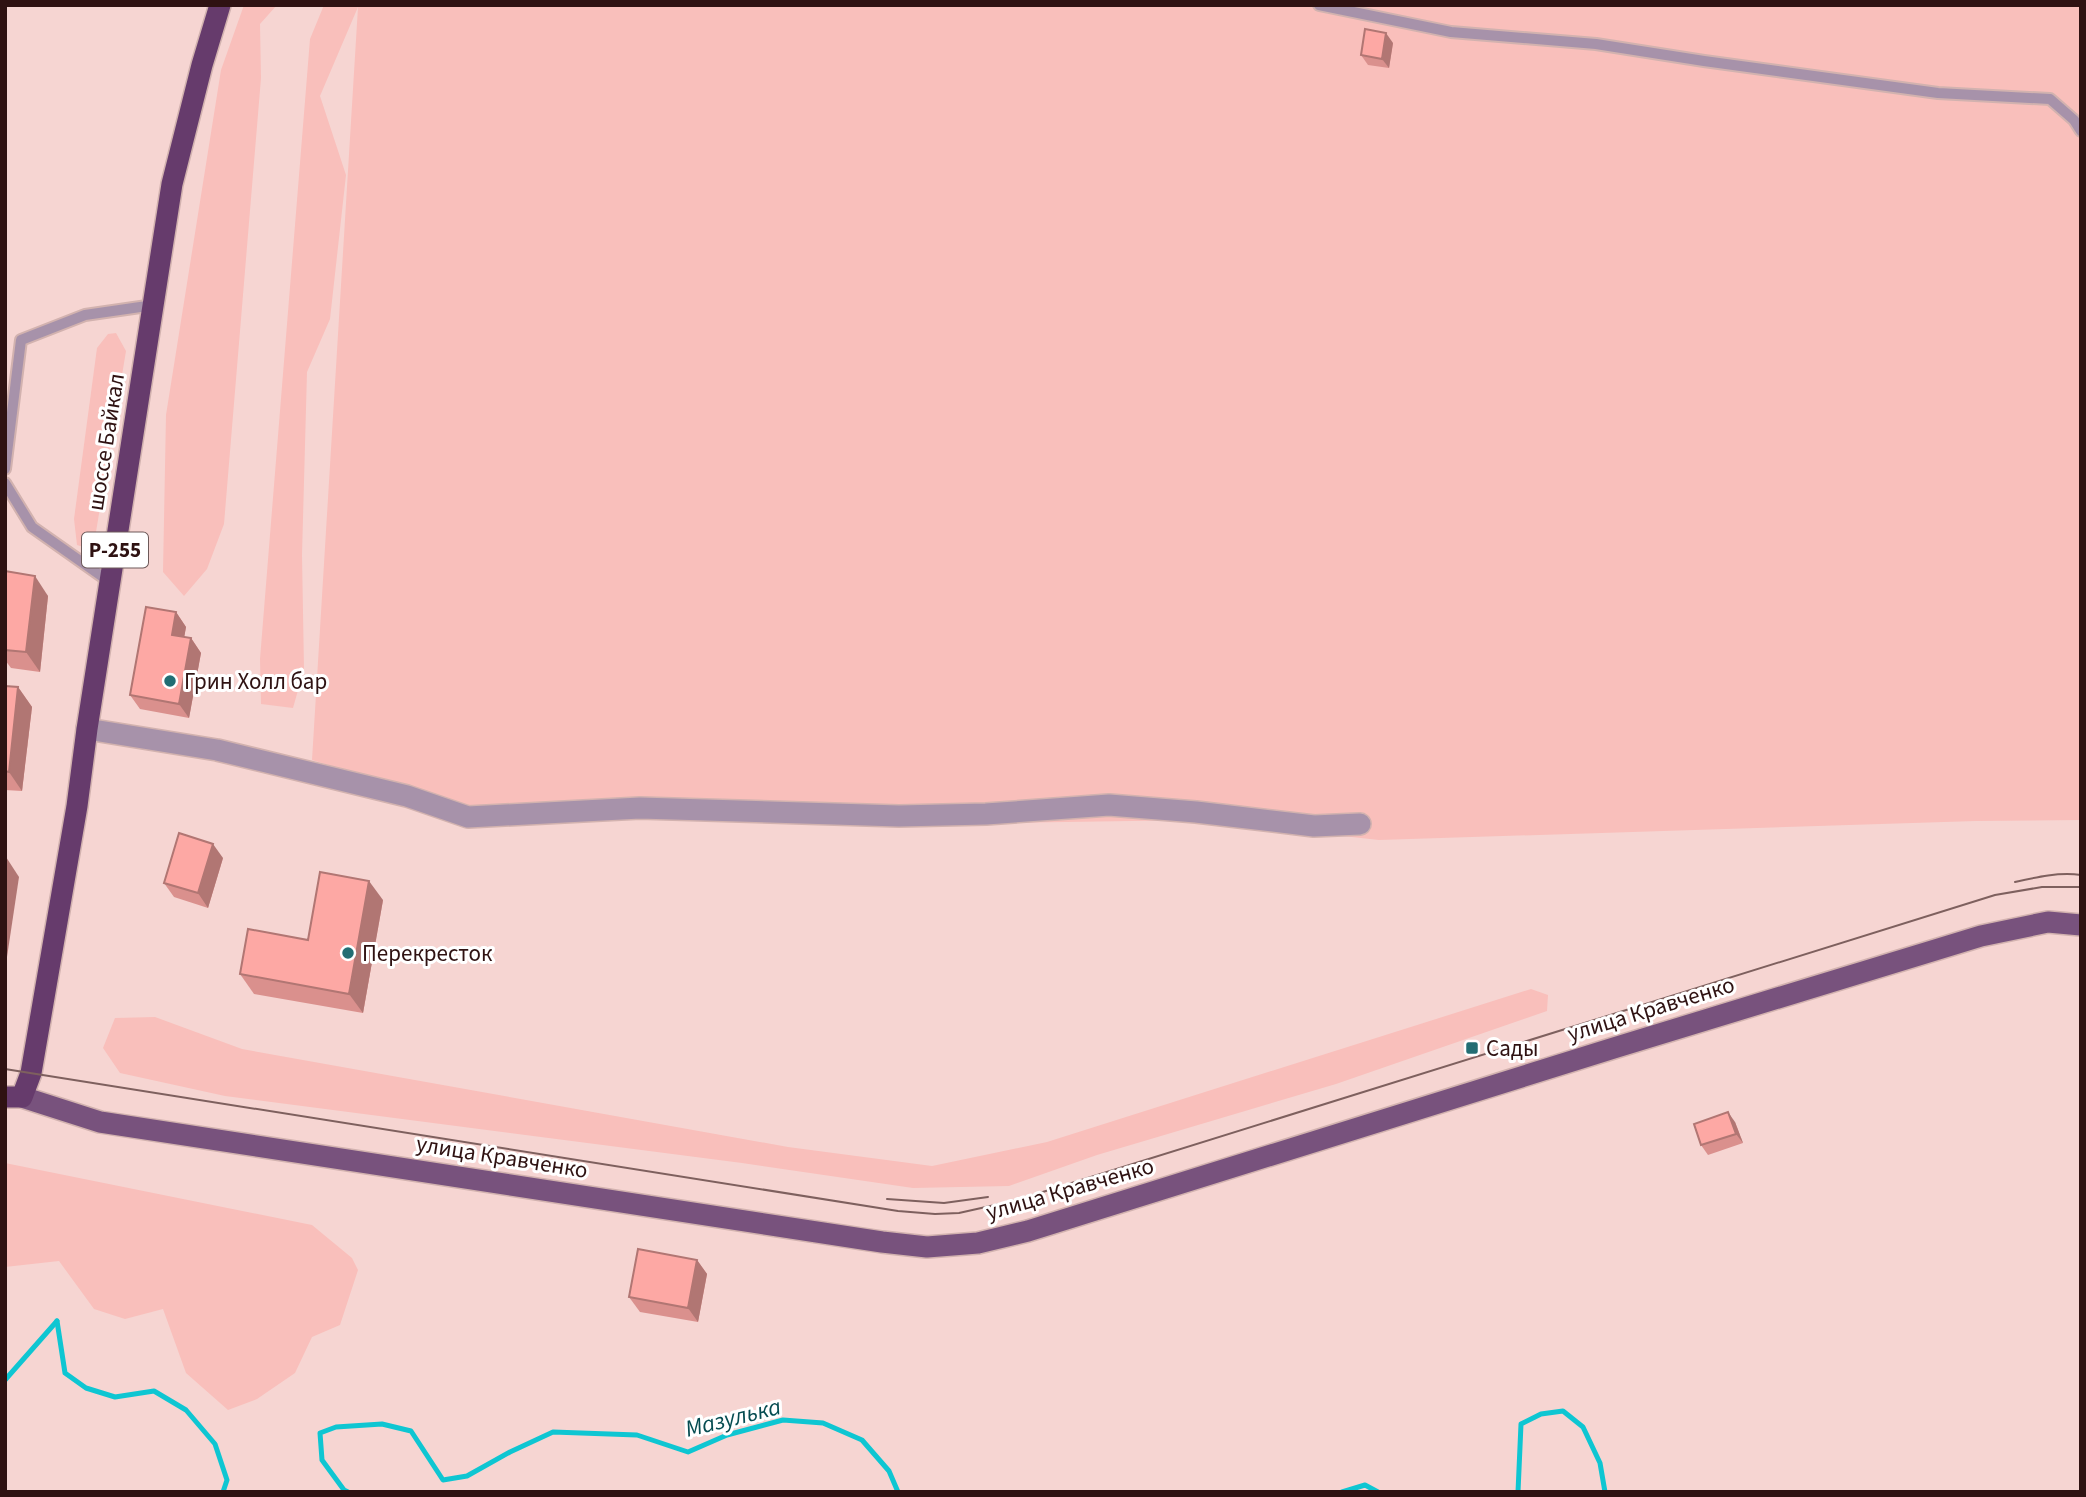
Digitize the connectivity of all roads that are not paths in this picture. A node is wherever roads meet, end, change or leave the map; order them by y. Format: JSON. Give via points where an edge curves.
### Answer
{"nodes":[{"id":1,"x":220,"y":5,"type":"edge"},
{"id":2,"x":1319,"y":5,"type":"edge"},
{"id":3,"x":2081,"y":131,"type":"edge"},
{"id":4,"x":154,"y":305,"type":"junction"},
{"id":5,"x":5,"y":469,"type":"edge"},
{"id":6,"x":5,"y":483,"type":"edge"},
{"id":7,"x":110,"y":582,"type":"junction"},
{"id":8,"x":87,"y":729,"type":"junction"},
{"id":9,"x":1360,"y":824,"type":"dead end"},
{"id":10,"x":2081,"y":925,"type":"edge"},
{"id":11,"x":14,"y":1097,"type":"edge"}],
"edges":[{"from":1,"to":4,"type":"highway","name":"шоссе Байкал","number":"Р-255","via":[[172,184]]},
{"from":2,"to":3,"type":"lane","via":[[1451,32],[1597,44],[1938,93],[2050,99]]},
{"from":4,"to":5,"type":"lane","via":[[85,315],[21,340]]},
{"from":4,"to":7,"type":"highway","name":"шоссе Байкал","number":"Р-255"},
{"from":6,"to":7,"type":"lane","via":[[32,527]]},
{"from":7,"to":8,"type":"highway","name":"шоссе Байкал","number":"Р-255"},
{"from":8,"to":9,"type":"street","via":[[217,750],[407,796],[468,817],[640,808],[899,816],[1109,805],[1314,826]]},
{"from":8,"to":11,"type":"highway","name":"шоссе Байкал","number":"Р-255","via":[[31,1073]]},
{"from":10,"to":11,"type":"main road","name":"улица Кравченко","via":[[2048,922],[1981,936],[1028,1231],[953,1245],[883,1242],[100,1122]]}]}
